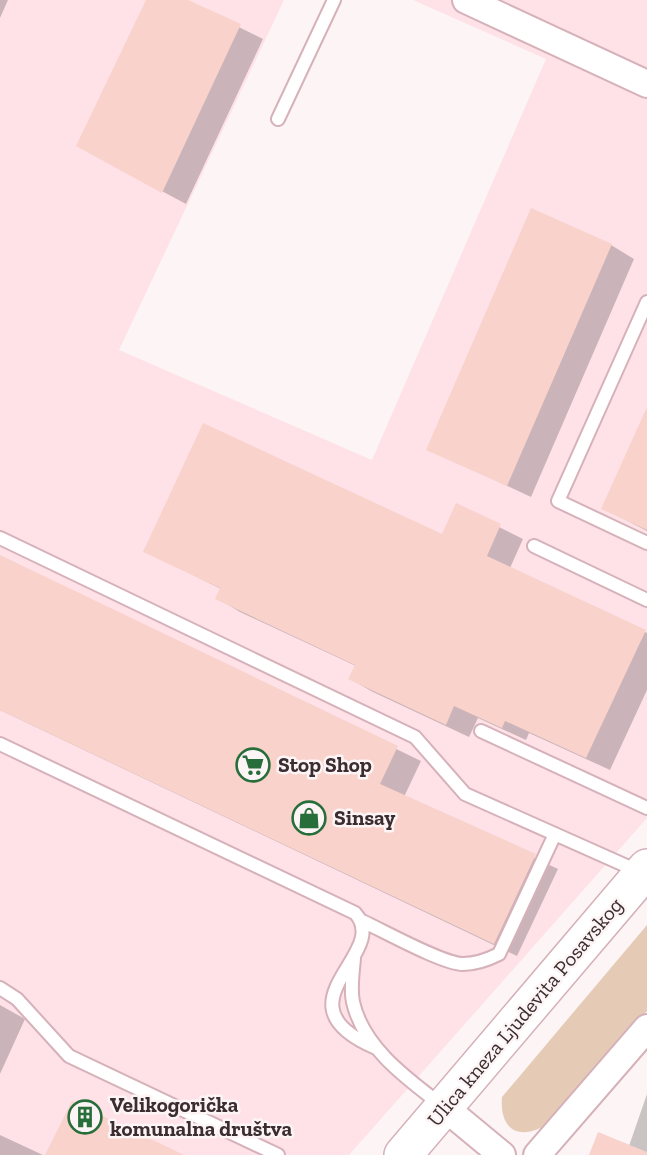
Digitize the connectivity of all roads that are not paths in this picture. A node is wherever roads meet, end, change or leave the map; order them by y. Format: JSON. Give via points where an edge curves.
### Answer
{"nodes":[{"id":1,"x":334,"y":0,"type":"edge"},
{"id":2,"x":466,"y":0,"type":"edge"},
{"id":3,"x":646,"y":81,"type":"edge"},
{"id":4,"x":278,"y":119,"type":"dead end"},
{"id":5,"x":647,"y":302,"type":"edge"},
{"id":6,"x":0,"y":538,"type":"edge"},
{"id":7,"x":647,"y":543,"type":"edge"},
{"id":8,"x":534,"y":546,"type":"dead end"},
{"id":9,"x":647,"y":600,"type":"edge"},
{"id":10,"x":481,"y":731,"type":"dead end"},
{"id":11,"x":0,"y":744,"type":"edge"},
{"id":12,"x":647,"y":808,"type":"edge"},
{"id":13,"x":555,"y":834,"type":"junction"},
{"id":14,"x":645,"y":871,"type":"edge"},
{"id":15,"x":362,"y":921,"type":"junction"},
{"id":16,"x":354,"y":958,"type":"junction"},
{"id":17,"x":0,"y":988,"type":"edge"},
{"id":18,"x":647,"y":1028,"type":"edge"},
{"id":19,"x":376,"y":1048,"type":"junction"},
{"id":20,"x":444,"y":1107,"type":"junction"},
{"id":21,"x":278,"y":1155,"type":"edge"},
{"id":22,"x":403,"y":1155,"type":"edge"},
{"id":23,"x":502,"y":1155,"type":"edge"},
{"id":24,"x":537,"y":1155,"type":"edge"}],
"edges":[{"from":1,"to":4,"type":"lane"},
{"from":2,"to":3,"type":"street"},
{"from":5,"to":7,"type":"lane","via":[[558,501]]},
{"from":6,"to":13,"type":"lane","via":[[415,737],[465,793]]},
{"from":8,"to":9,"type":"lane"},
{"from":10,"to":12,"type":"lane"},
{"from":11,"to":15,"type":"lane"},
{"from":13,"to":14,"type":"lane"},
{"from":13,"to":15,"type":"lane","via":[[499,954],[460,965]]},
{"from":14,"to":20,"type":"main road","name":"Ulica kneza Ljudevita Posavskog"},
{"from":15,"to":16,"type":"lane","via":[[364,934]]},
{"from":16,"to":19,"type":"lane","via":[[353,1002]]},
{"from":16,"to":19,"type":"lane","via":[[335,988],[335,1016],[346,1034]]},
{"from":17,"to":21,"type":"lane","via":[[17,999],[69,1056]]},
{"from":18,"to":24,"type":"street"},
{"from":19,"to":20,"type":"lane"},
{"from":20,"to":22,"type":"main road","name":"Ulica kneza Ljudevita Posavskog"},
{"from":20,"to":23,"type":"street"}]}
